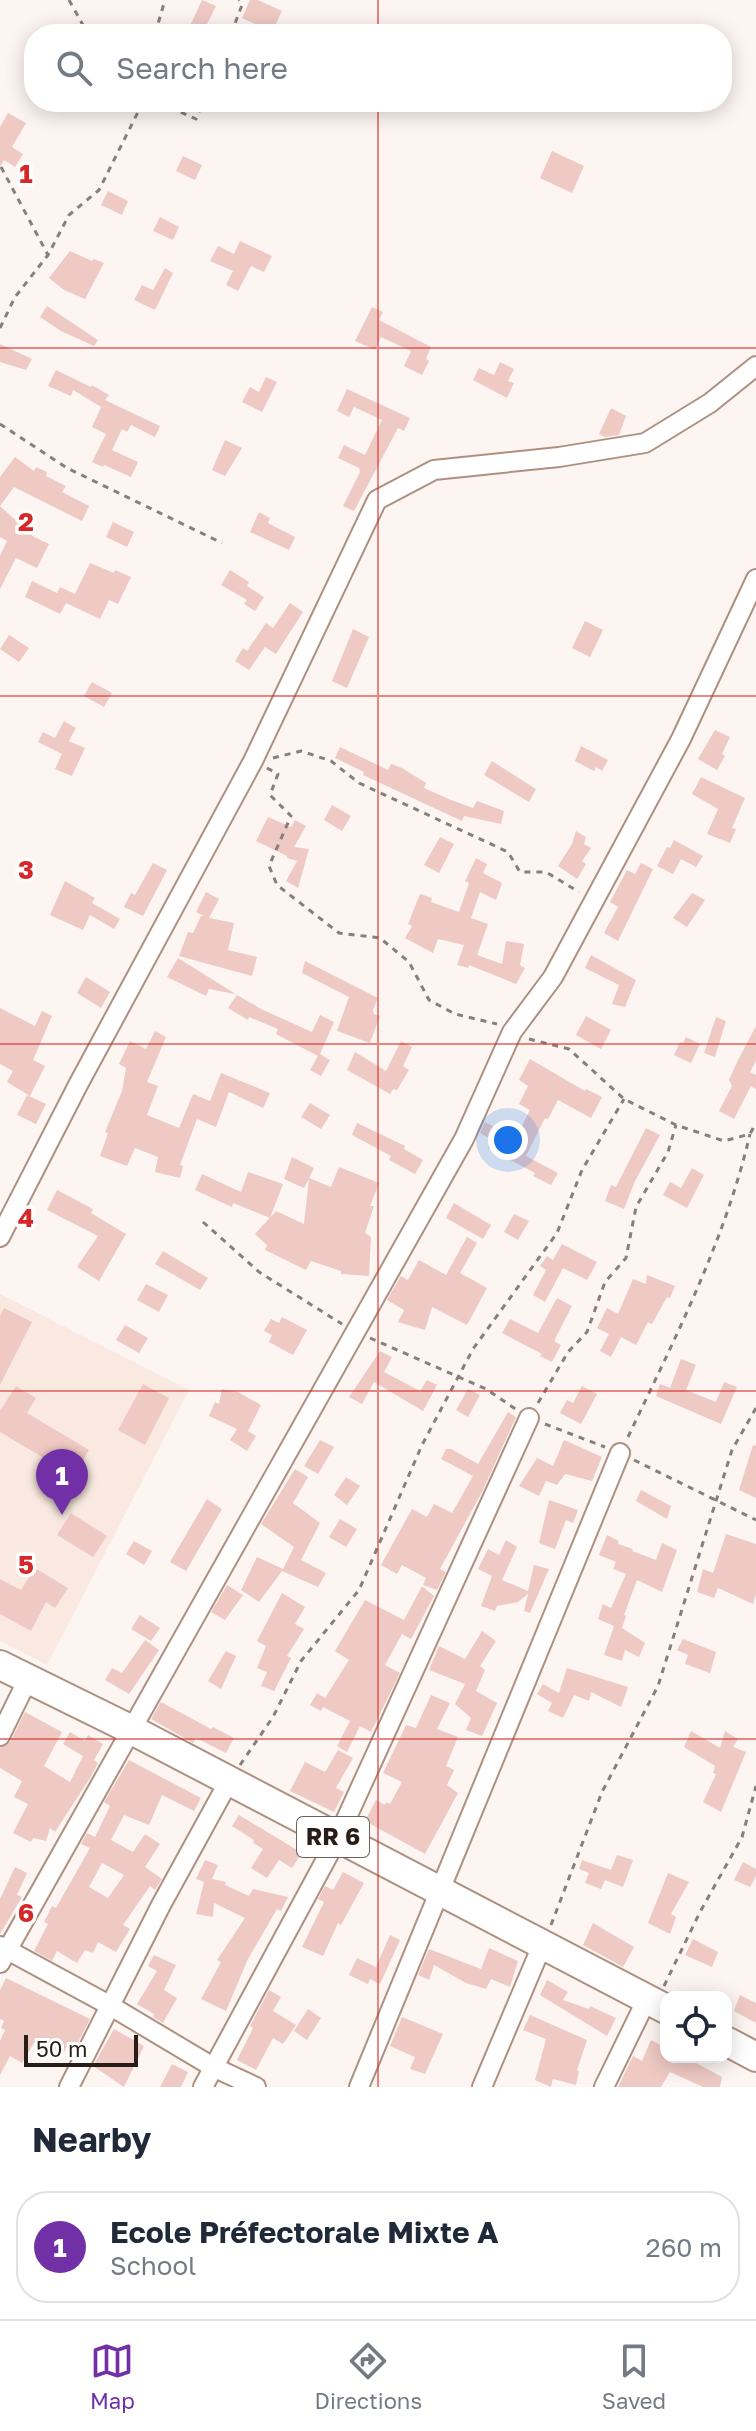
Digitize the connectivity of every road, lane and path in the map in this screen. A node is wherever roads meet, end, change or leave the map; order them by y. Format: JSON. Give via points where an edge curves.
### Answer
{"nodes":[{"id":1,"x":69,"y":0,"type":"edge"},
{"id":2,"x":165,"y":0,"type":"edge"},
{"id":3,"x":239,"y":0,"type":"edge"},
{"id":4,"x":82,"y":24,"type":"edge"},
{"id":5,"x":158,"y":24,"type":"edge"},
{"id":6,"x":235,"y":24,"type":"edge"},
{"id":7,"x":138,"y":112,"type":"edge"},
{"id":8,"x":181,"y":112,"type":"edge"},
{"id":9,"x":199,"y":112,"type":"edge"},
{"id":10,"x":1,"y":167,"type":"edge"},
{"id":11,"x":48,"y":255,"type":"junction"},
{"id":12,"x":0,"y":328,"type":"edge"},
{"id":13,"x":756,"y":366,"type":"edge"},
{"id":14,"x":0,"y":424,"type":"edge"},
{"id":15,"x":222,"y":543,"type":"dead end"},
{"id":16,"x":756,"y":579,"type":"edge"},
{"id":17,"x":253,"y":761,"type":"junction"},
{"id":18,"x":593,"y":900,"type":"junction"},
{"id":19,"x":512,"y":1032,"type":"junction"},
{"id":20,"x":624,"y":1099,"type":"junction"},
{"id":21,"x":756,"y":1123,"type":"edge"},
{"id":22,"x":676,"y":1125,"type":"junction"},
{"id":23,"x":750,"y":1134,"type":"junction"},
{"id":24,"x":203,"y":1222,"type":"dead end"},
{"id":25,"x":0,"y":1237,"type":"edge"},
{"id":26,"x":354,"y":1331,"type":"junction"},
{"id":27,"x":459,"y":1379,"type":"junction"},
{"id":28,"x":756,"y":1408,"type":"edge"},
{"id":29,"x":529,"y":1418,"type":"junction"},
{"id":30,"x":620,"y":1453,"type":"junction"},
{"id":31,"x":715,"y":1500,"type":"junction"},
{"id":32,"x":756,"y":1520,"type":"edge"},
{"id":33,"x":0,"y":1665,"type":"edge"},
{"id":34,"x":28,"y":1679,"type":"junction"},
{"id":35,"x":130,"y":1729,"type":"junction"},
{"id":36,"x":0,"y":1736,"type":"edge"},
{"id":37,"x":229,"y":1781,"type":"junction"},
{"id":38,"x":756,"y":1786,"type":"edge"},
{"id":39,"x":337,"y":1839,"type":"junction"},
{"id":40,"x":439,"y":1891,"type":"junction"},
{"id":41,"x":543,"y":1943,"type":"junction"},
{"id":42,"x":2,"y":1952,"type":"edge"},
{"id":43,"x":656,"y":2004,"type":"edge"},
{"id":44,"x":109,"y":2005,"type":"junction"},
{"id":45,"x":732,"y":2044,"type":"edge"},
{"id":46,"x":756,"y":2057,"type":"edge"},
{"id":47,"x":213,"y":2067,"type":"junction"},
{"id":48,"x":69,"y":2087,"type":"edge"},
{"id":49,"x":203,"y":2087,"type":"edge"},
{"id":50,"x":256,"y":2087,"type":"edge"},
{"id":51,"x":359,"y":2087,"type":"edge"},
{"id":52,"x":482,"y":2087,"type":"edge"},
{"id":53,"x":604,"y":2087,"type":"edge"}],
"edges":[{"from":1,"to":4,"type":"path"},
{"from":2,"to":5,"type":"path"},
{"from":3,"to":6,"type":"path"},
{"from":7,"to":11,"type":"path","via":[[99,190],[69,215]]},
{"from":8,"to":9,"type":"path","via":[[196,119]]},
{"from":10,"to":11,"type":"path"},
{"from":11,"to":12,"type":"path","via":[[15,297]]},
{"from":13,"to":17,"type":"street","via":[[710,403],[645,443],[434,470],[377,500]]},
{"from":14,"to":15,"type":"path","via":[[67,468]]},
{"from":16,"to":18,"type":"street","via":[[681,739]]},
{"from":17,"to":18,"type":"path","via":[[301,751],[331,761],[359,783],[508,852],[520,872],[546,872]]},
{"from":17,"to":19,"type":"path","via":[[278,774],[270,795],[291,816],[269,866],[277,885],[339,933],[380,938],[409,962],[429,1000]]},
{"from":17,"to":25,"type":"street"},
{"from":18,"to":19,"type":"street","via":[[553,977]]},
{"from":19,"to":20,"type":"path","via":[[569,1049]]},
{"from":19,"to":26,"type":"street","via":[[464,1139]]},
{"from":20,"to":22,"type":"path"},
{"from":20,"to":27,"type":"path","via":[[582,1170],[557,1233],[473,1349]]},
{"from":21,"to":23,"type":"path"},
{"from":22,"to":23,"type":"path","via":[[724,1141]]},
{"from":22,"to":29,"type":"path","via":[[668,1152],[636,1207],[626,1258],[605,1282],[587,1332],[568,1352]]},
{"from":23,"to":30,"type":"path","via":[[706,1271]]},
{"from":24,"to":26,"type":"path","via":[[259,1272]]},
{"from":26,"to":27,"type":"path"},
{"from":26,"to":35,"type":"street"},
{"from":27,"to":29,"type":"path","via":[[486,1389]]},
{"from":27,"to":37,"type":"path","via":[[422,1445],[359,1590],[301,1661],[273,1717]]},
{"from":28,"to":31,"type":"path","via":[[732,1450]]},
{"from":29,"to":30,"type":"path"},
{"from":29,"to":39,"type":"street"},
{"from":30,"to":31,"type":"path"},
{"from":30,"to":40,"type":"street"},
{"from":31,"to":32,"type":"path"},
{"from":31,"to":41,"type":"path","via":[[658,1686],[602,1792]]},
{"from":33,"to":34,"type":"main road","number":"RR 6"},
{"from":34,"to":35,"type":"main road","number":"RR 6"},
{"from":34,"to":36,"type":"street"},
{"from":35,"to":37,"type":"main road","number":"RR 6"},
{"from":35,"to":42,"type":"street"},
{"from":37,"to":39,"type":"main road","number":"RR 6"},
{"from":37,"to":44,"type":"street"},
{"from":38,"to":43,"type":"path","via":[[742,1837]]},
{"from":39,"to":40,"type":"main road","number":"RR 6"},
{"from":39,"to":47,"type":"street"},
{"from":40,"to":41,"type":"main road","number":"RR 6"},
{"from":40,"to":51,"type":"street"},
{"from":41,"to":43,"type":"main road","number":"RR 6"},
{"from":41,"to":52,"type":"street"},
{"from":42,"to":44,"type":"street"},
{"from":43,"to":53,"type":"street"},
{"from":44,"to":47,"type":"street"},
{"from":44,"to":48,"type":"street"},
{"from":45,"to":46,"type":"main road"},
{"from":47,"to":49,"type":"street"},
{"from":47,"to":50,"type":"street"}]}
